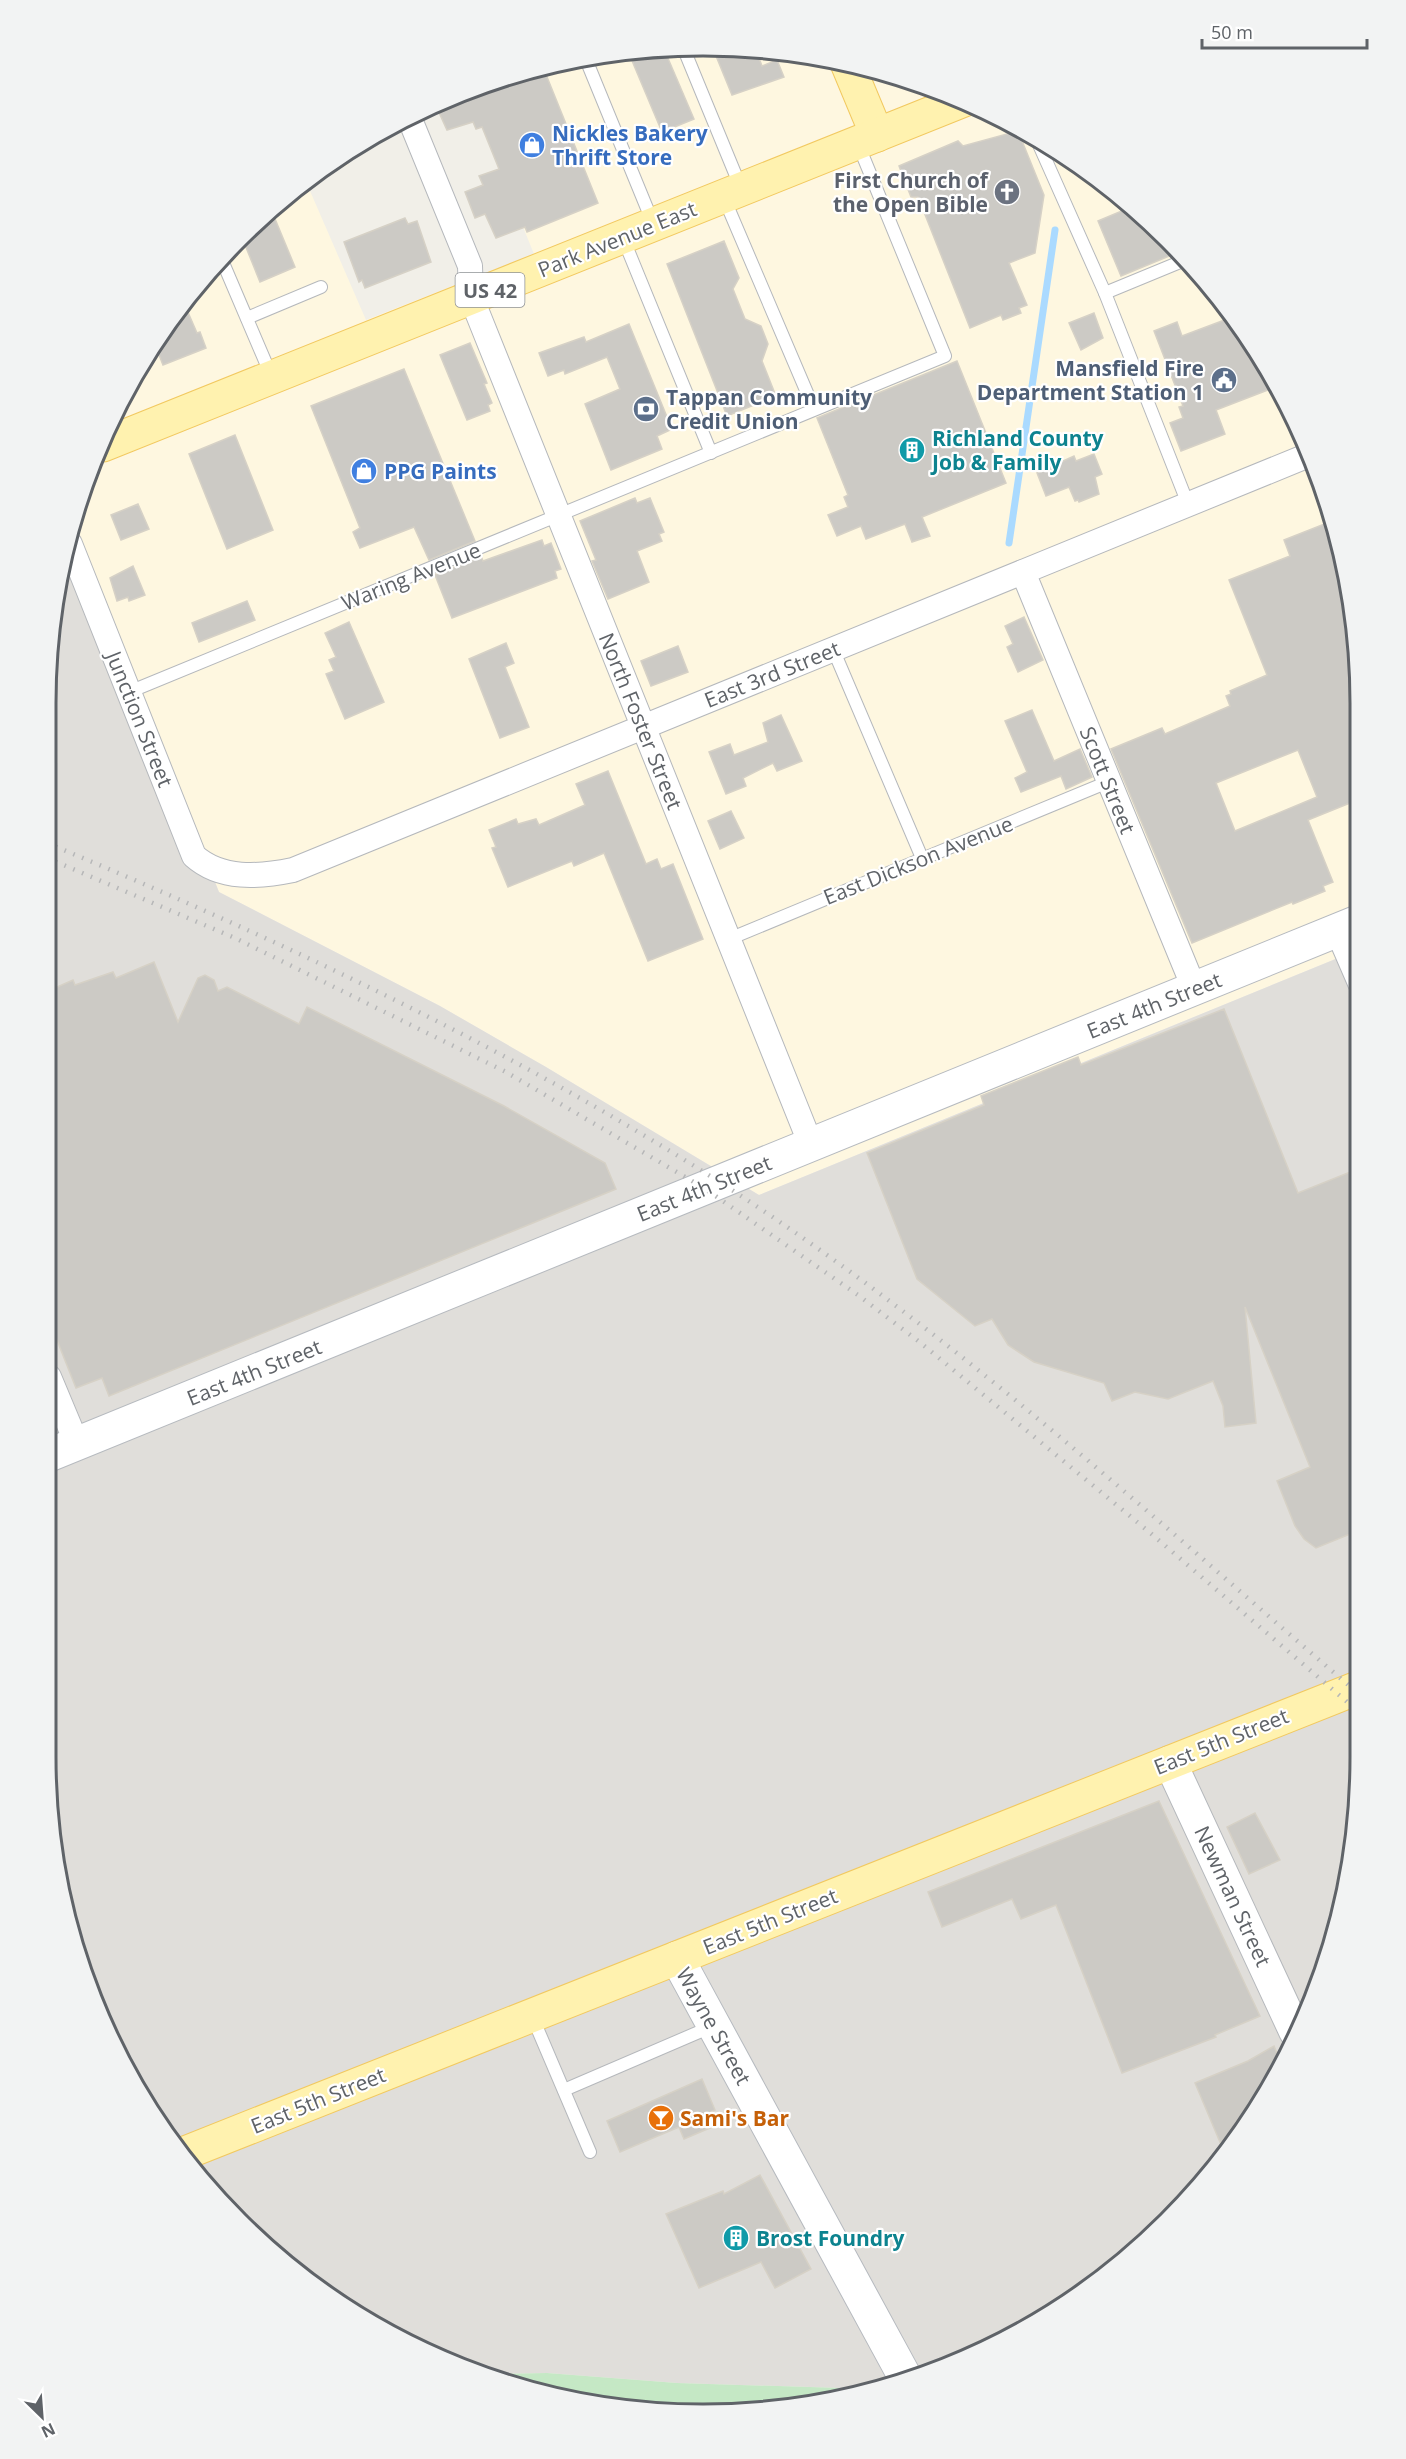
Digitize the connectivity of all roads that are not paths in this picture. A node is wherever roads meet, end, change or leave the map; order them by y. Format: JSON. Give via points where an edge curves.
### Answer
{"nodes":[{"id":1,"x":686,"y":56,"type":"edge"},
{"id":2,"x":589,"y":66,"type":"edge"},
{"id":3,"x":851,"y":73,"type":"edge"},
{"id":4,"x":951,"y":105,"type":"edge"},
{"id":5,"x":413,"y":124,"type":"edge"},
{"id":6,"x":867,"y":139,"type":"junction"},
{"id":7,"x":1041,"y":151,"type":"edge"},
{"id":8,"x":732,"y":193,"type":"junction"},
{"id":9,"x":654,"y":224,"type":"junction"},
{"id":10,"x":622,"y":237,"type":"junction"},
{"id":11,"x":1178,"y":263,"type":"edge"},
{"id":12,"x":225,"y":267,"type":"edge"},
{"id":13,"x":321,"y":287,"type":"dead end"},
{"id":14,"x":1105,"y":292,"type":"junction"},
{"id":15,"x":471,"y":297,"type":"junction"},
{"id":16,"x":247,"y":318,"type":"junction"},
{"id":17,"x":272,"y":377,"type":"junction"},
{"id":18,"x":814,"y":409,"type":"junction"},
{"id":19,"x":111,"y":442,"type":"edge"},
{"id":20,"x":711,"y":453,"type":"junction"},
{"id":21,"x":1302,"y":458,"type":"edge"},
{"id":22,"x":1188,"y":504,"type":"junction"},
{"id":23,"x":559,"y":515,"type":"junction"},
{"id":24,"x":73,"y":555,"type":"edge"},
{"id":25,"x":1023,"y":572,"type":"junction"},
{"id":26,"x":833,"y":649,"type":"junction"},
{"id":27,"x":129,"y":692,"type":"junction"},
{"id":28,"x":643,"y":726,"type":"junction"},
{"id":29,"x":1108,"y":782,"type":"junction"},
{"id":30,"x":922,"y":858,"type":"junction"},
{"id":31,"x":231,"y":874,"type":"joint"},
{"id":32,"x":1348,"y":925,"type":"edge"},
{"id":33,"x":729,"y":939,"type":"junction"},
{"id":34,"x":1194,"y":988,"type":"junction"},
{"id":35,"x":811,"y":1145,"type":"junction"},
{"id":36,"x":55,"y":1408,"type":"edge"},
{"id":37,"x":63,"y":1450,"type":"edge"},
{"id":38,"x":1351,"y":1691,"type":"edge"},
{"id":39,"x":1170,"y":1762,"type":"junction"},
{"id":40,"x":677,"y":1958,"type":"junction"},
{"id":41,"x":532,"y":2016,"type":"junction"},
{"id":42,"x":1292,"y":2024,"type":"edge"},
{"id":43,"x":714,"y":2025,"type":"junction"},
{"id":44,"x":564,"y":2090,"type":"junction"},
{"id":45,"x":190,"y":2151,"type":"edge"},
{"id":46,"x":590,"y":2152,"type":"dead end"},
{"id":47,"x":902,"y":2372,"type":"edge"}],
"edges":[{"from":1,"to":8,"type":"lane"},
{"from":2,"to":9,"type":"lane"},
{"from":3,"to":6,"type":"main road"},
{"from":4,"to":6,"type":"main road","name":"Park Avenue East"},
{"from":5,"to":15,"type":"street","via":[[470,266]]},
{"from":6,"to":8,"type":"main road","name":"Park Avenue East","number":"US 42"},
{"from":6,"to":18,"type":"lane","name":"Waring Avenue","via":[[945,356]]},
{"from":7,"to":14,"type":"lane"},
{"from":8,"to":9,"type":"main road","name":"Park Avenue East","number":"US 42"},
{"from":8,"to":18,"type":"lane"},
{"from":9,"to":10,"type":"main road","name":"Park Avenue East","number":"US 42"},
{"from":10,"to":15,"type":"main road","name":"Park Avenue East","number":"US 42"},
{"from":10,"to":20,"type":"lane"},
{"from":11,"to":14,"type":"lane"},
{"from":12,"to":16,"type":"lane"},
{"from":13,"to":16,"type":"lane"},
{"from":14,"to":22,"type":"lane"},
{"from":15,"to":17,"type":"main road","name":"Park Avenue East","number":"US 42"},
{"from":15,"to":23,"type":"street","name":"North Foster Street"},
{"from":16,"to":17,"type":"lane"},
{"from":17,"to":19,"type":"main road","name":"Park Avenue East","number":"US 42"},
{"from":18,"to":20,"type":"lane","name":"Waring Avenue"},
{"from":20,"to":23,"type":"lane","name":"Waring Avenue"},
{"from":21,"to":22,"type":"street","name":"East 3rd Street"},
{"from":22,"to":25,"type":"street","name":"East 3rd Street"},
{"from":23,"to":27,"type":"lane","name":"Waring Avenue"},
{"from":23,"to":28,"type":"street","name":"North Foster Street"},
{"from":24,"to":27,"type":"street","name":"Junction Street"},
{"from":25,"to":26,"type":"street","name":"East 3rd Street"},
{"from":25,"to":29,"type":"street","name":"Scott Street"},
{"from":26,"to":28,"type":"street","name":"East 3rd Street"},
{"from":26,"to":30,"type":"lane"},
{"from":27,"to":31,"type":"street","name":"Junction Street","via":[[194,856]]},
{"from":28,"to":31,"type":"street","name":"East 3rd Street","via":[[293,870]]},
{"from":28,"to":33,"type":"street","name":"North Foster Street"},
{"from":29,"to":30,"type":"lane","name":"East Dickson Avenue"},
{"from":29,"to":34,"type":"street","name":"Scott Street"},
{"from":30,"to":33,"type":"lane","name":"East Dickson Avenue"},
{"from":32,"to":34,"type":"main road","name":"East 4th Street"},
{"from":33,"to":35,"type":"street","name":"North Foster Street"},
{"from":34,"to":35,"type":"main road","name":"East 4th Street"},
{"from":35,"to":37,"type":"main road","name":"East 4th Street"},
{"from":36,"to":37,"type":"street"},
{"from":38,"to":39,"type":"main road","name":"East 5th Street"},
{"from":39,"to":40,"type":"main road","name":"East 5th Street"},
{"from":39,"to":42,"type":"street","name":"Newman Street"},
{"from":40,"to":41,"type":"main road","name":"East 5th Street"},
{"from":40,"to":43,"type":"main road","name":"Wayne Street"},
{"from":41,"to":44,"type":"lane"},
{"from":41,"to":45,"type":"main road","name":"East 5th Street"},
{"from":43,"to":44,"type":"lane"},
{"from":43,"to":47,"type":"main road","name":"Wayne Street"},
{"from":44,"to":46,"type":"lane"}]}
